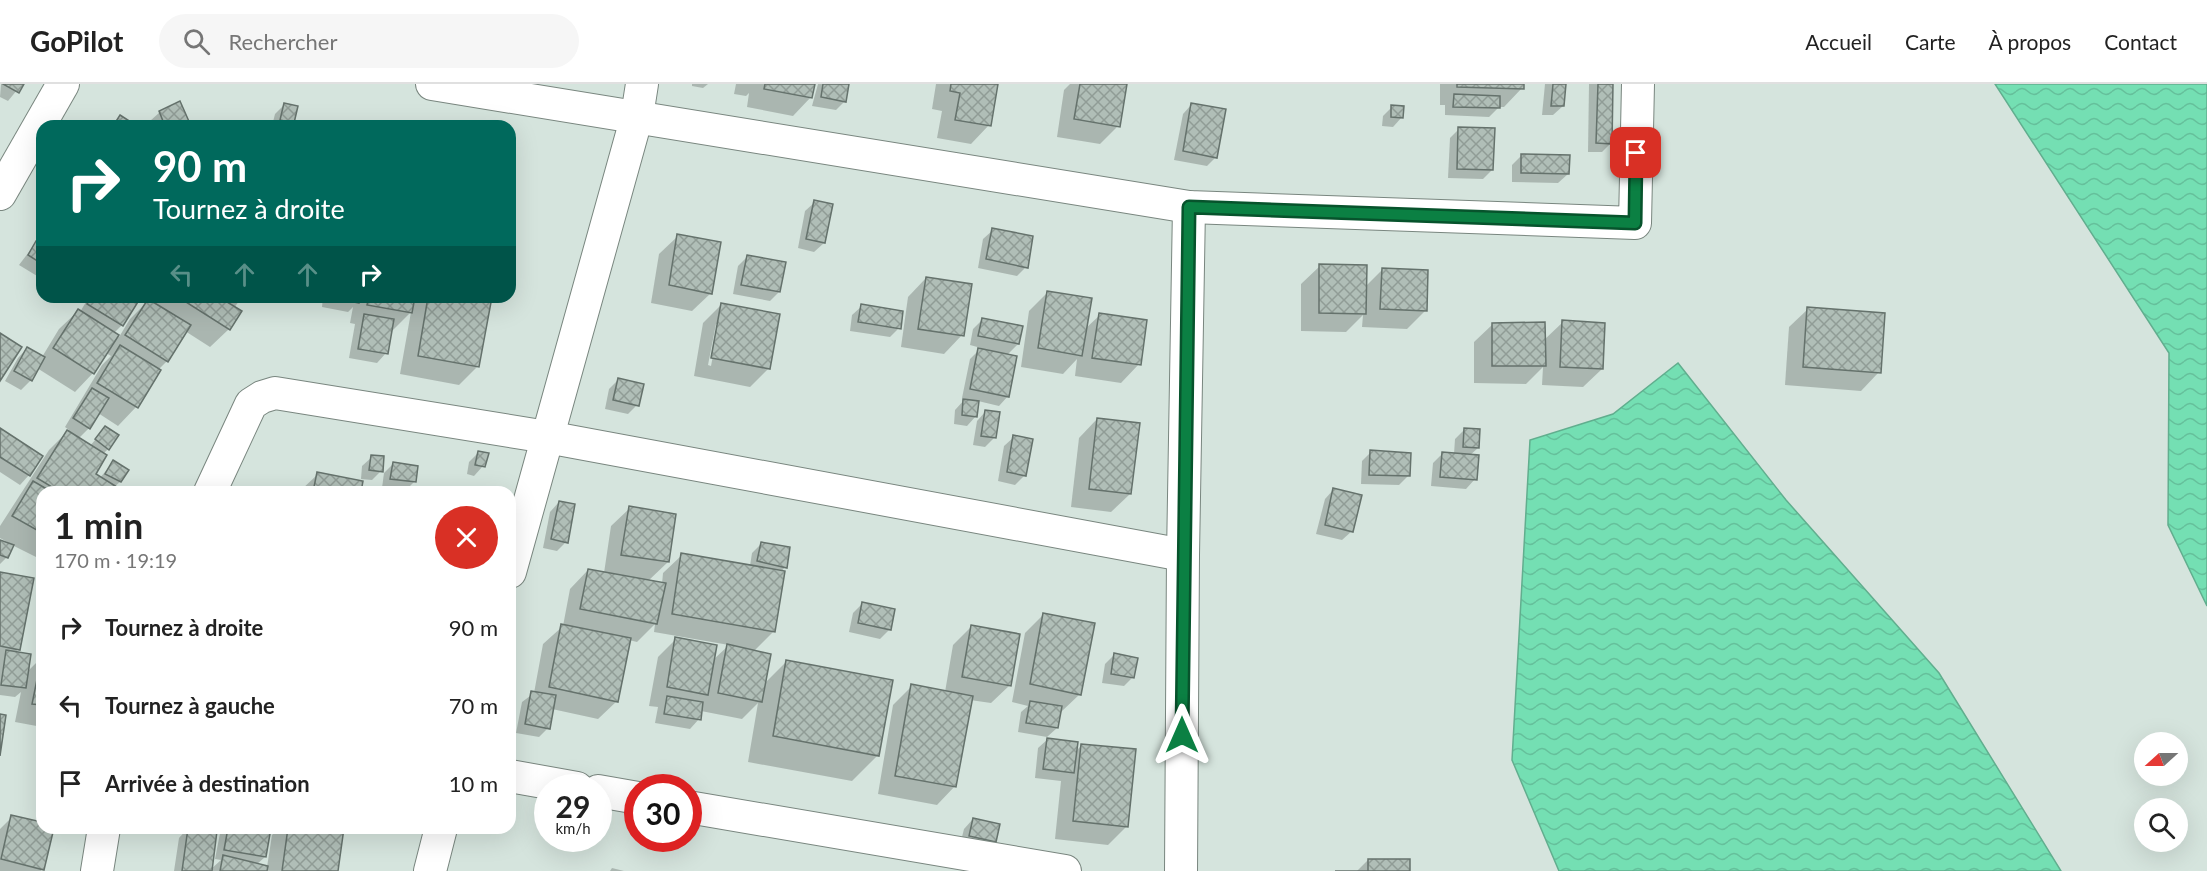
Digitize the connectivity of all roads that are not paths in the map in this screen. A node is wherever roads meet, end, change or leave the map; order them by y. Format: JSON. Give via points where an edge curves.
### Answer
{"nodes":[{"id":1,"x":63,"y":84,"type":"edge"},
{"id":2,"x":432,"y":84,"type":"edge"},
{"id":3,"x":642,"y":84,"type":"edge"},
{"id":4,"x":1638,"y":84,"type":"edge"},
{"id":5,"x":637,"y":116,"type":"junction"},
{"id":6,"x":42,"y":120,"type":"edge"},
{"id":7,"x":36,"y":131,"type":"edge"},
{"id":8,"x":0,"y":194,"type":"edge"},
{"id":9,"x":1189,"y":207,"type":"junction"},
{"id":10,"x":548,"y":437,"type":"junction"},
{"id":11,"x":213,"y":486,"type":"edge"},
{"id":12,"x":516,"y":552,"type":"edge"},
{"id":13,"x":1183,"y":555,"type":"junction"},
{"id":14,"x":516,"y":777,"type":"edge"},
{"id":15,"x":534,"y":780,"type":"edge"},
{"id":16,"x":702,"y":809,"type":"edge"},
{"id":17,"x":103,"y":834,"type":"edge"},
{"id":18,"x":439,"y":834,"type":"edge"},
{"id":19,"x":97,"y":871,"type":"edge"},
{"id":20,"x":430,"y":871,"type":"edge"},
{"id":21,"x":1065,"y":871,"type":"edge"},
{"id":22,"x":1181,"y":871,"type":"edge"}],
"edges":[{"from":1,"to":6,"type":"street"},
{"from":2,"to":5,"type":"street"},
{"from":3,"to":5,"type":"street"},
{"from":4,"to":9,"type":"street","via":[[1635,223]]},
{"from":5,"to":9,"type":"street"},
{"from":5,"to":10,"type":"street"},
{"from":7,"to":8,"type":"street"},
{"from":9,"to":13,"type":"street"},
{"from":10,"to":11,"type":"street","via":[[274,393],[251,404]]},
{"from":10,"to":12,"type":"street"},
{"from":10,"to":13,"type":"street"},
{"from":13,"to":22,"type":"street"},
{"from":14,"to":15,"type":"street"},
{"from":16,"to":21,"type":"street"},
{"from":17,"to":19,"type":"street"},
{"from":18,"to":20,"type":"street"}]}
